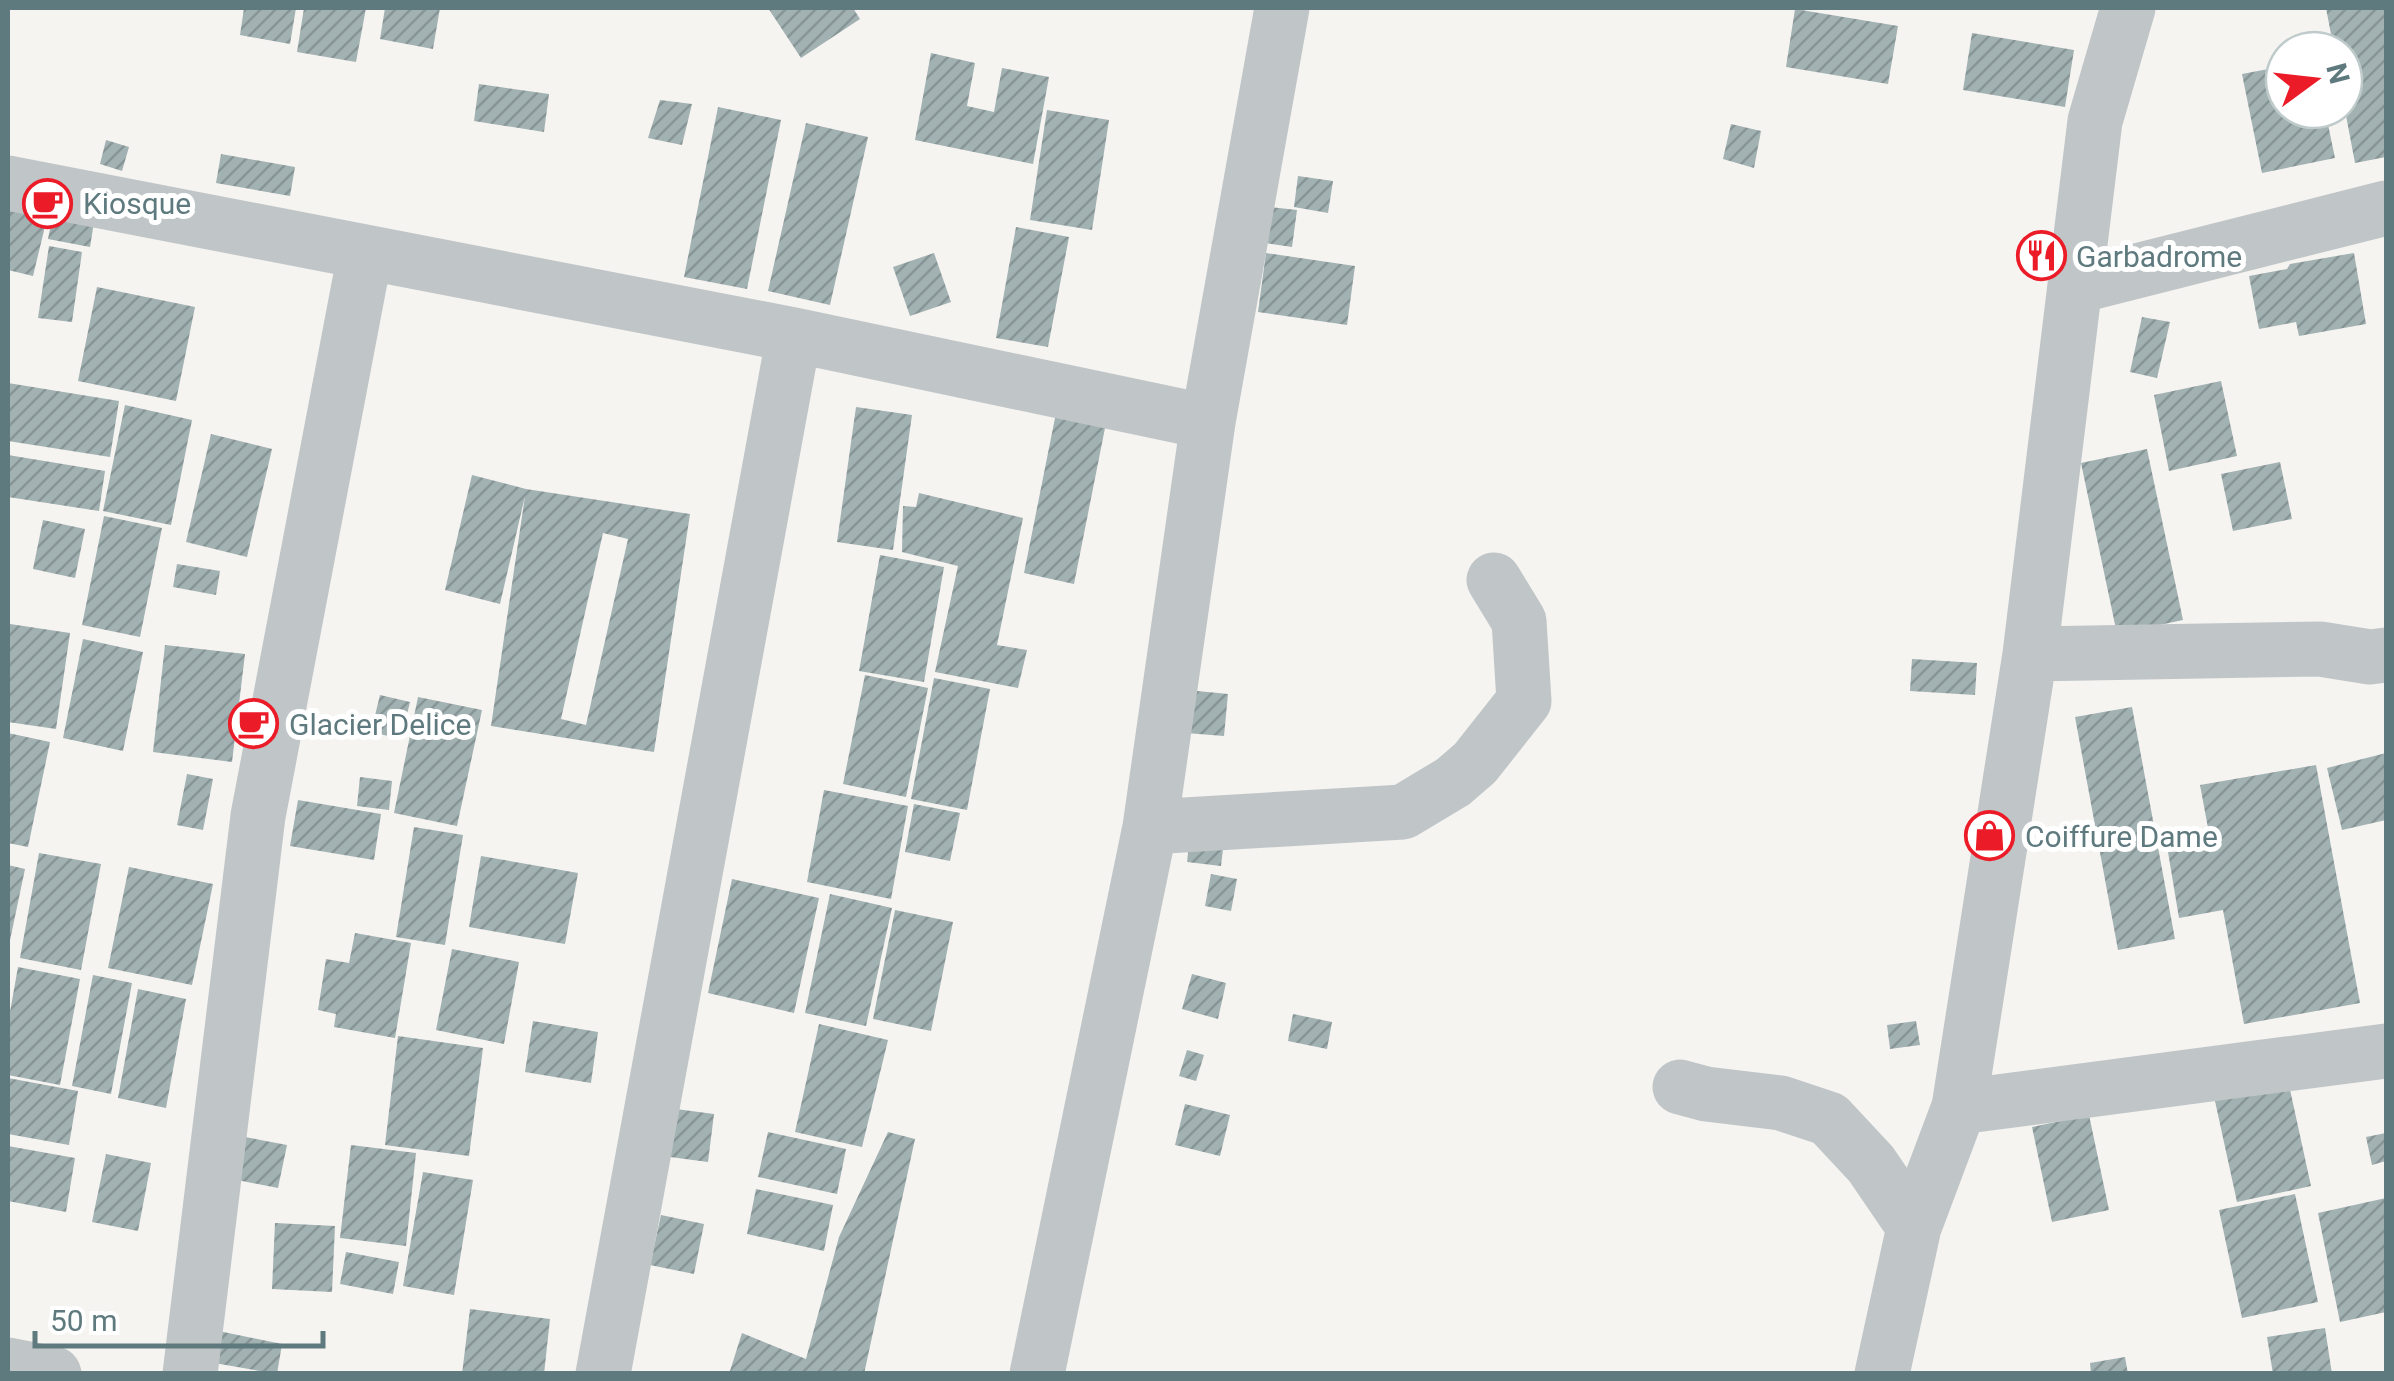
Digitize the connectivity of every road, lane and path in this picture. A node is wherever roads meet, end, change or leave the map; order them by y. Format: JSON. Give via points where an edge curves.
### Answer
{"nodes":[{"id":1,"x":2128,"y":8,"type":"edge"},
{"id":2,"x":1276,"y":9,"type":"edge"},
{"id":3,"x":8,"y":183,"type":"edge"},
{"id":4,"x":2386,"y":208,"type":"edge"},
{"id":5,"x":365,"y":254,"type":"junction"},
{"id":6,"x":2076,"y":286,"type":"junction"},
{"id":7,"x":794,"y":336,"type":"junction"},
{"id":8,"x":1208,"y":422,"type":"junction"},
{"id":9,"x":1494,"y":580,"type":"dead end"},
{"id":10,"x":2030,"y":654,"type":"junction"},
{"id":11,"x":2386,"y":655,"type":"edge"},
{"id":12,"x":1150,"y":827,"type":"junction"},
{"id":13,"x":2386,"y":1052,"type":"edge"},
{"id":14,"x":1680,"y":1088,"type":"dead end"},
{"id":15,"x":1959,"y":1107,"type":"junction"},
{"id":16,"x":1914,"y":1228,"type":"junction"},
{"id":17,"x":8,"y":1365,"type":"edge"},
{"id":18,"x":54,"y":1374,"type":"edge"},
{"id":19,"x":190,"y":1374,"type":"edge"},
{"id":20,"x":603,"y":1374,"type":"edge"},
{"id":21,"x":1037,"y":1374,"type":"edge"},
{"id":22,"x":1882,"y":1374,"type":"edge"}],
"edges":[{"from":1,"to":6,"type":"street","via":[[2096,122]]},
{"from":2,"to":8,"type":"street"},
{"from":3,"to":5,"type":"street"},
{"from":4,"to":6,"type":"street"},
{"from":5,"to":7,"type":"street"},
{"from":5,"to":19,"type":"street","via":[[258,816]]},
{"from":6,"to":10,"type":"street"},
{"from":7,"to":8,"type":"street"},
{"from":7,"to":20,"type":"street"},
{"from":8,"to":12,"type":"street"},
{"from":9,"to":12,"type":"street","via":[[1518,620],[1524,700],[1453,782],[1403,812]]},
{"from":10,"to":11,"type":"street","via":[[2320,649]]},
{"from":10,"to":15,"type":"street"},
{"from":12,"to":21,"type":"street"},
{"from":13,"to":15,"type":"street"},
{"from":14,"to":16,"type":"street","via":[[1781,1103],[1829,1119],[1871,1164]]},
{"from":15,"to":16,"type":"street"},
{"from":16,"to":22,"type":"street"},
{"from":17,"to":18,"type":"street"}]}
